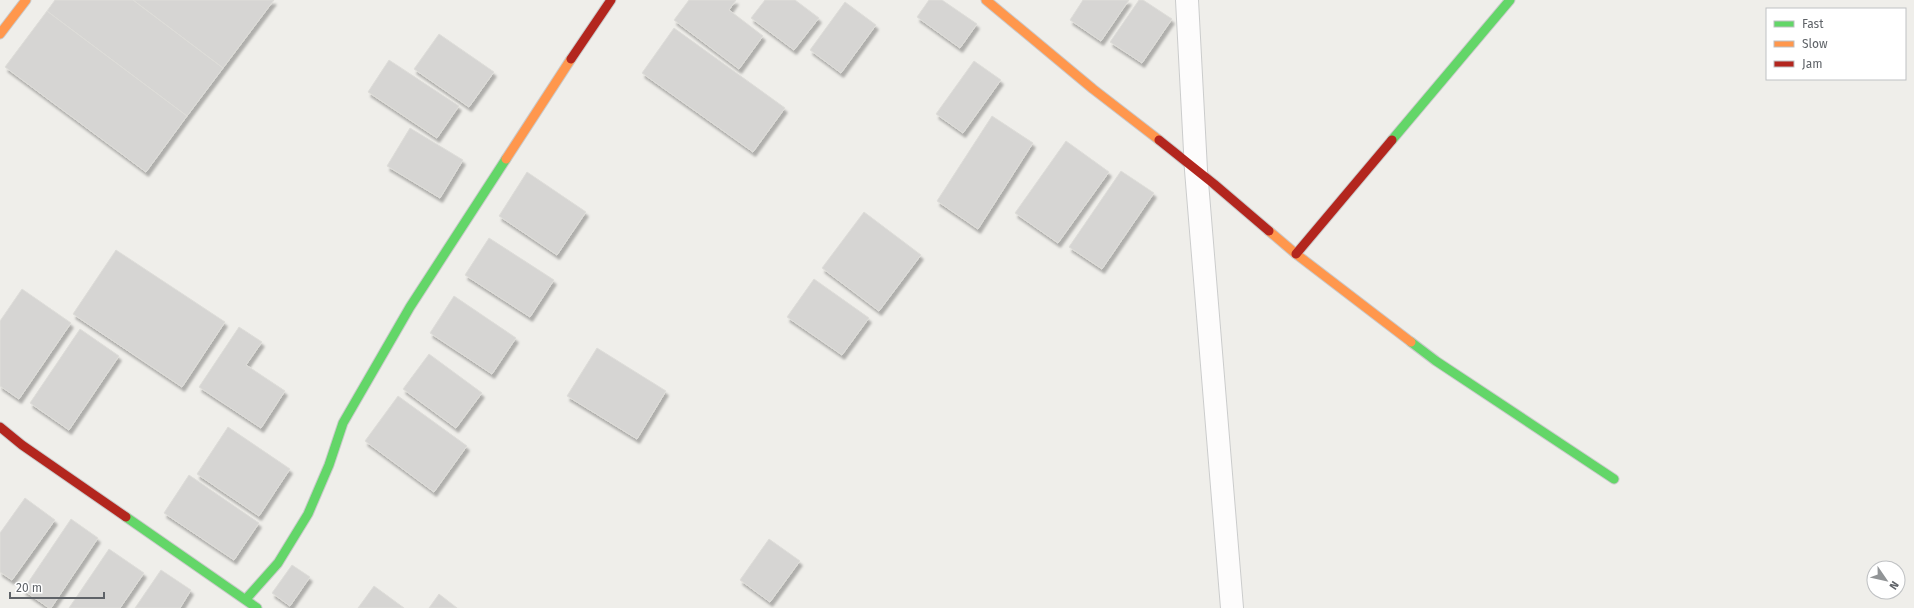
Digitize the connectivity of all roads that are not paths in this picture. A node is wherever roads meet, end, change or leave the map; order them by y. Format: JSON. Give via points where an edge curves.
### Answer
{"nodes":[{"id":1,"x":26,"y":0,"type":"edge"},
{"id":2,"x":611,"y":0,"type":"edge"},
{"id":3,"x":986,"y":0,"type":"edge"},
{"id":4,"x":1187,"y":0,"type":"edge"},
{"id":5,"x":1510,"y":0,"type":"edge"},
{"id":6,"x":0,"y":34,"type":"edge"},
{"id":7,"x":1196,"y":170,"type":"junction"},
{"id":8,"x":1296,"y":254,"type":"junction"},
{"id":9,"x":0,"y":427,"type":"edge"},
{"id":10,"x":1614,"y":479,"type":"dead end"},
{"id":11,"x":246,"y":600,"type":"junction"},
{"id":12,"x":258,"y":608,"type":"edge"},
{"id":13,"x":1232,"y":608,"type":"edge"}],
"edges":[{"from":1,"to":6,"type":"street"},
{"from":2,"to":11,"type":"street","via":[[410,307],[343,423],[308,514],[278,564]]},
{"from":3,"to":7,"type":"street"},
{"from":4,"to":7,"type":"street"},
{"from":5,"to":8,"type":"street"},
{"from":7,"to":8,"type":"street"},
{"from":7,"to":13,"type":"street"},
{"from":8,"to":10,"type":"street","via":[[1436,361]]},
{"from":9,"to":11,"type":"street","via":[[22,445]]},
{"from":11,"to":12,"type":"street"}]}
